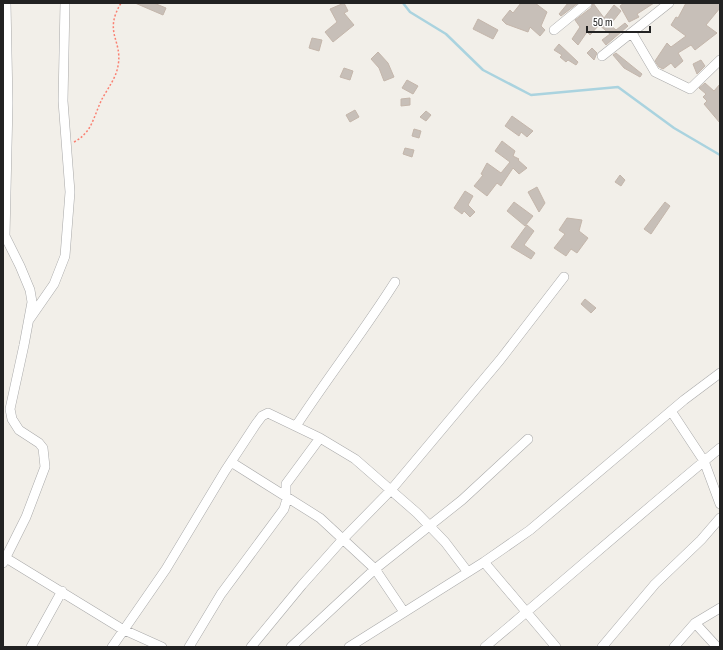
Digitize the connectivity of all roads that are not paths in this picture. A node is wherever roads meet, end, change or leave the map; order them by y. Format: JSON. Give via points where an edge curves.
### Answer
{"nodes":[{"id":1,"x":6,"y":3,"type":"edge"},
{"id":2,"x":65,"y":3,"type":"edge"},
{"id":3,"x":587,"y":3,"type":"edge"},
{"id":4,"x":669,"y":3,"type":"edge"},
{"id":5,"x":554,"y":30,"type":"dead end"},
{"id":6,"x":632,"y":33,"type":"junction"},
{"id":7,"x":602,"y":56,"type":"dead end"},
{"id":8,"x":720,"y":60,"type":"edge"},
{"id":9,"x":564,"y":277,"type":"dead end"},
{"id":10,"x":395,"y":282,"type":"dead end"},
{"id":11,"x":28,"y":322,"type":"junction"},
{"id":12,"x":720,"y":373,"type":"edge"},
{"id":13,"x":671,"y":411,"type":"junction"},
{"id":14,"x":296,"y":426,"type":"junction"},
{"id":15,"x":320,"y":438,"type":"junction"},
{"id":16,"x":528,"y":439,"type":"dead end"},
{"id":17,"x":720,"y":448,"type":"edge"},
{"id":18,"x":704,"y":461,"type":"junction"},
{"id":19,"x":231,"y":462,"type":"junction"},
{"id":20,"x":391,"y":490,"type":"junction"},
{"id":21,"x":286,"y":495,"type":"junction"},
{"id":22,"x":720,"y":504,"type":"edge"},
{"id":23,"x":720,"y":518,"type":"edge"},
{"id":24,"x":430,"y":526,"type":"junction"},
{"id":25,"x":343,"y":539,"type":"junction"},
{"id":26,"x":5,"y":560,"type":"edge"},
{"id":27,"x":484,"y":562,"type":"junction"},
{"id":28,"x":375,"y":569,"type":"junction"},
{"id":29,"x":467,"y":571,"type":"junction"},
{"id":30,"x":62,"y":591,"type":"junction"},
{"id":31,"x":720,"y":608,"type":"edge"},
{"id":32,"x":404,"y":612,"type":"junction"},
{"id":33,"x":526,"y":613,"type":"junction"},
{"id":34,"x":694,"y":623,"type":"junction"},
{"id":35,"x":122,"y":629,"type":"junction"},
{"id":36,"x":31,"y":647,"type":"edge"},
{"id":37,"x":112,"y":647,"type":"edge"},
{"id":38,"x":162,"y":647,"type":"edge"},
{"id":39,"x":189,"y":647,"type":"edge"},
{"id":40,"x":251,"y":647,"type":"edge"},
{"id":41,"x":291,"y":647,"type":"edge"},
{"id":42,"x":349,"y":647,"type":"edge"},
{"id":43,"x":484,"y":647,"type":"edge"},
{"id":44,"x":556,"y":647,"type":"edge"},
{"id":45,"x":602,"y":647,"type":"edge"},
{"id":46,"x":674,"y":647,"type":"edge"},
{"id":47,"x":717,"y":647,"type":"edge"}],
"edges":[{"from":1,"to":11,"type":"street","via":[[8,110],[5,236],[30,290],[32,302]]},
{"from":2,"to":11,"type":"street","via":[[63,69],[70,192],[64,256],[54,284]]},
{"from":3,"to":5,"type":"street"},
{"from":4,"to":6,"type":"street"},
{"from":6,"to":7,"type":"street"},
{"from":6,"to":8,"type":"street","via":[[655,72],[690,89]]},
{"from":9,"to":20,"type":"street","via":[[500,360]]},
{"from":10,"to":14,"type":"street"},
{"from":11,"to":26,"type":"street","via":[[10,409],[12,419],[19,430],[43,448],[45,468],[26,517]]},
{"from":12,"to":13,"type":"street"},
{"from":13,"to":18,"type":"street"},
{"from":13,"to":27,"type":"street","via":[[530,530]]},
{"from":14,"to":15,"type":"street"},
{"from":14,"to":19,"type":"street","via":[[268,413],[262,416]]},
{"from":15,"to":20,"type":"street","via":[[355,459]]},
{"from":15,"to":21,"type":"street","via":[[286,484]]},
{"from":16,"to":24,"type":"street"},
{"from":17,"to":18,"type":"street"},
{"from":18,"to":22,"type":"street"},
{"from":18,"to":33,"type":"street"},
{"from":19,"to":21,"type":"street"},
{"from":19,"to":35,"type":"street","via":[[166,569]]},
{"from":20,"to":24,"type":"street"},
{"from":20,"to":25,"type":"street"},
{"from":21,"to":25,"type":"street","via":[[320,518]]},
{"from":21,"to":39,"type":"street","via":[[284,509],[221,594]]},
{"from":23,"to":45,"type":"street","via":[[655,584]]},
{"from":24,"to":28,"type":"street"},
{"from":24,"to":29,"type":"street","via":[[446,542]]},
{"from":25,"to":28,"type":"street"},
{"from":25,"to":40,"type":"street"},
{"from":26,"to":30,"type":"street"},
{"from":27,"to":29,"type":"street"},
{"from":27,"to":33,"type":"street"},
{"from":28,"to":32,"type":"street"},
{"from":28,"to":41,"type":"street"},
{"from":29,"to":32,"type":"street"},
{"from":30,"to":35,"type":"street"},
{"from":30,"to":36,"type":"street"},
{"from":31,"to":34,"type":"street"},
{"from":32,"to":42,"type":"street"},
{"from":33,"to":43,"type":"street"},
{"from":33,"to":44,"type":"street"},
{"from":34,"to":46,"type":"street"},
{"from":34,"to":47,"type":"street"},
{"from":35,"to":37,"type":"street"},
{"from":35,"to":38,"type":"street"}]}
